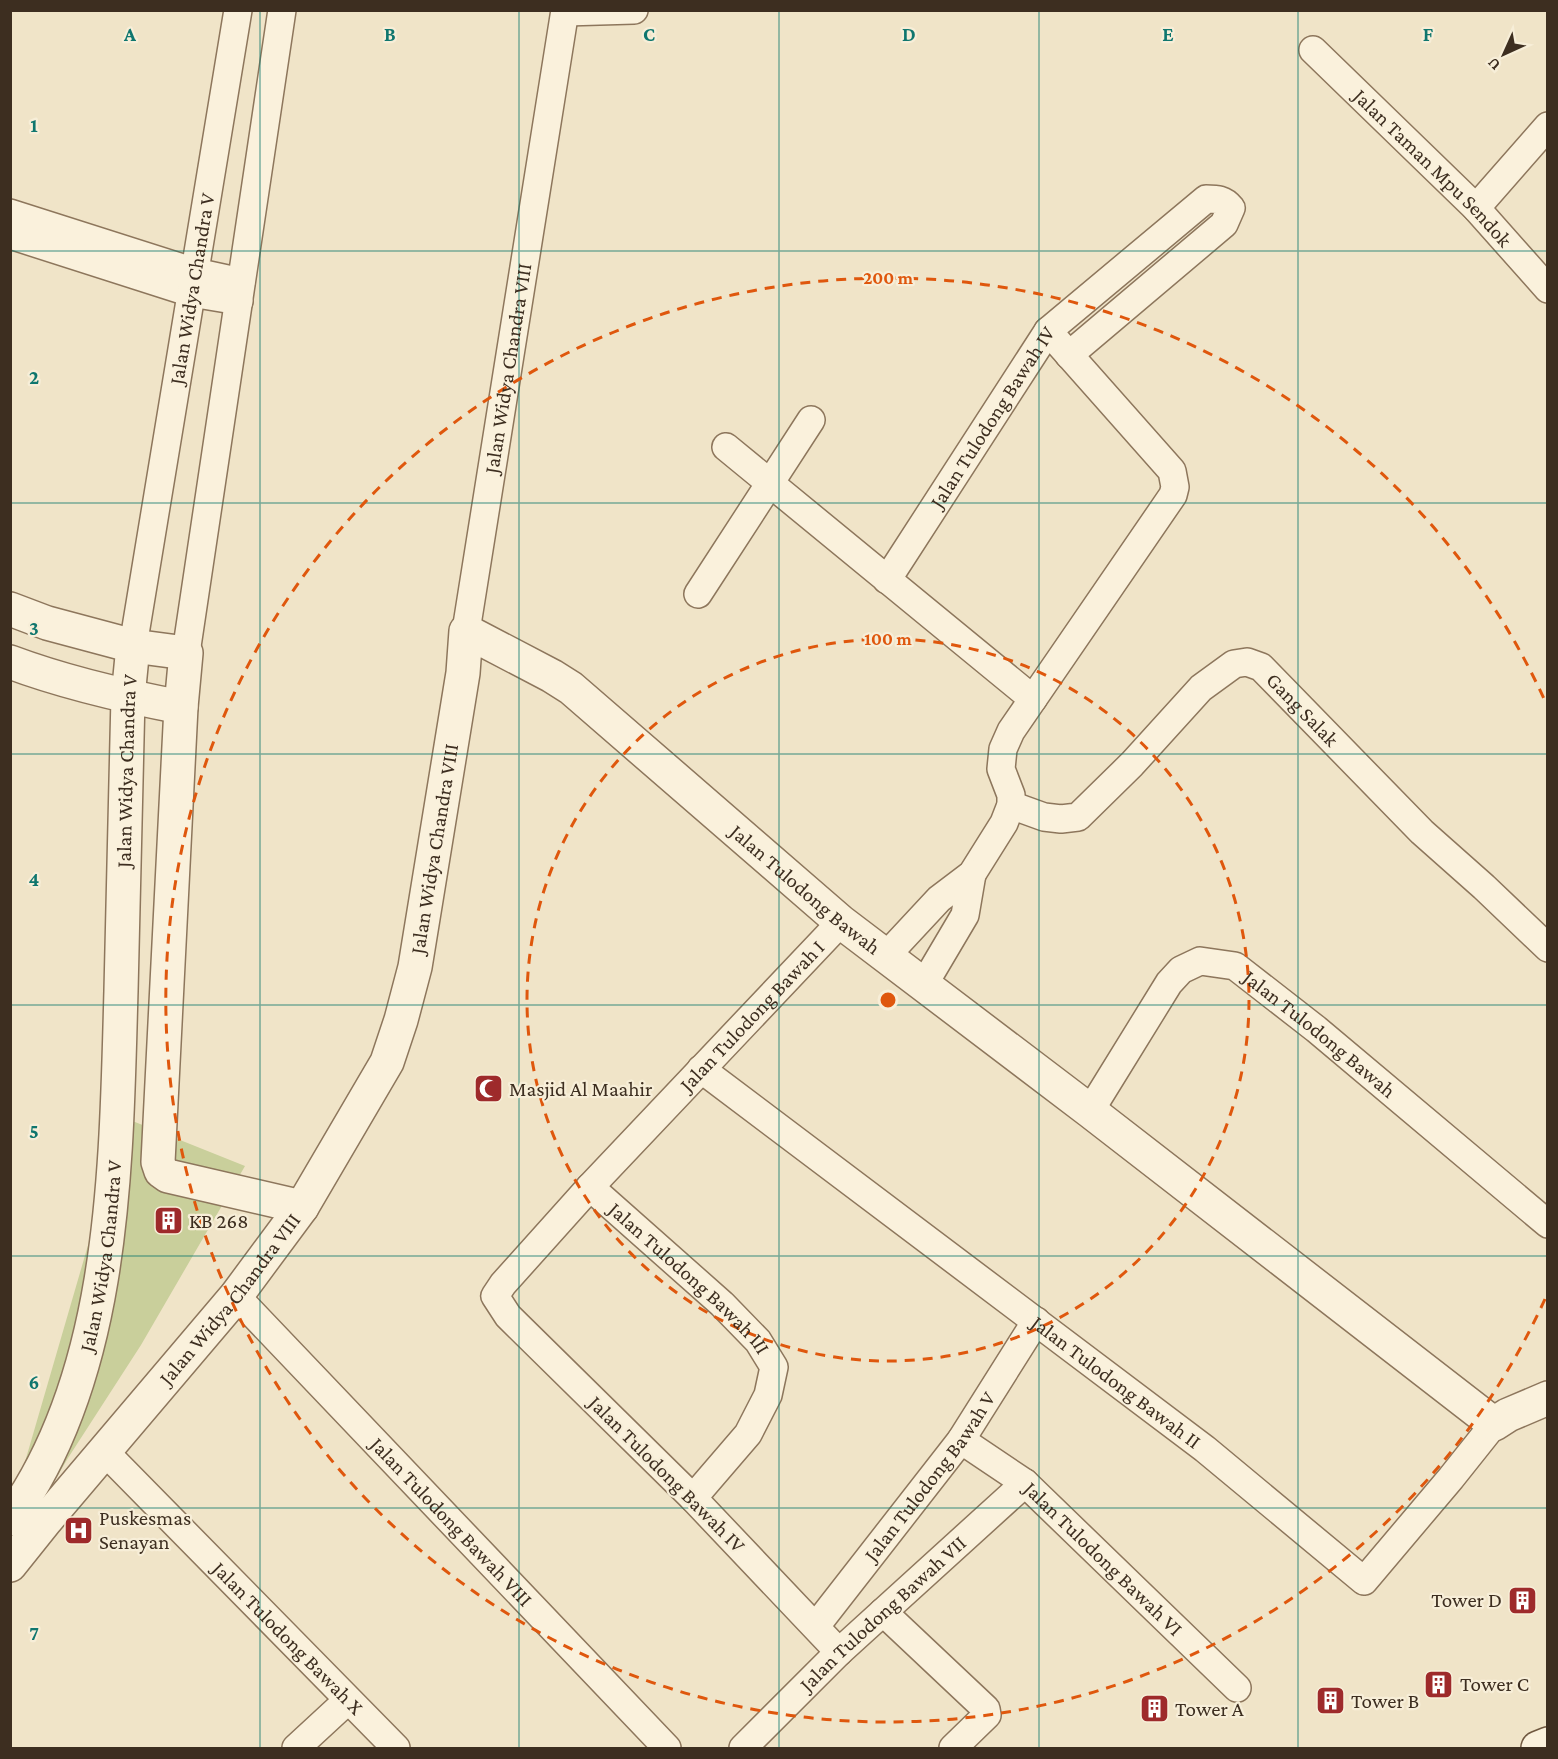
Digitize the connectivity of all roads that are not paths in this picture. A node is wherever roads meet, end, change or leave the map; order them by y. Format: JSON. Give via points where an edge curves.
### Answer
{"nodes":[{"id":1,"x":238,"y":10,"type":"edge"},
{"id":2,"x":282,"y":10,"type":"edge"},
{"id":3,"x":634,"y":10,"type":"edge"},
{"id":4,"x":565,"y":11,"type":"edge"},
{"id":5,"x":1313,"y":50,"type":"dead end"},
{"id":6,"x":1548,"y":126,"type":"edge"},
{"id":7,"x":1476,"y":208,"type":"junction"},
{"id":8,"x":10,"y":213,"type":"edge"},
{"id":9,"x":10,"y":235,"type":"edge"},
{"id":10,"x":193,"y":283,"type":"junction"},
{"id":11,"x":1548,"y":289,"type":"edge"},
{"id":12,"x":240,"y":291,"type":"junction"},
{"id":13,"x":1048,"y":331,"type":"junction"},
{"id":14,"x":1069,"y":355,"type":"junction"},
{"id":15,"x":811,"y":420,"type":"dead end"},
{"id":16,"x":726,"y":447,"type":"dead end"},
{"id":17,"x":770,"y":484,"type":"junction"},
{"id":18,"x":887,"y":579,"type":"junction"},
{"id":19,"x":698,"y":594,"type":"dead end"},
{"id":20,"x":10,"y":609,"type":"edge"},
{"id":21,"x":466,"y":631,"type":"junction"},
{"id":22,"x":133,"y":646,"type":"junction"},
{"id":23,"x":186,"y":653,"type":"junction"},
{"id":24,"x":10,"y":662,"type":"edge"},
{"id":25,"x":528,"y":664,"type":"junction"},
{"id":26,"x":464,"y":673,"type":"junction"},
{"id":27,"x":128,"y":697,"type":"junction"},
{"id":28,"x":1033,"y":699,"type":"junction"},
{"id":29,"x":181,"y":707,"type":"junction"},
{"id":30,"x":1011,"y":806,"type":"junction"},
{"id":31,"x":972,"y":874,"type":"junction"},
{"id":32,"x":841,"y":922,"type":"junction"},
{"id":33,"x":1548,"y":948,"type":"edge"},
{"id":34,"x":885,"y":957,"type":"junction"},
{"id":35,"x":923,"y":986,"type":"junction"},
{"id":36,"x":700,"y":1069,"type":"junction"},
{"id":37,"x":1090,"y":1111,"type":"junction"},
{"id":38,"x":590,"y":1187,"type":"junction"},
{"id":39,"x":295,"y":1217,"type":"junction"},
{"id":40,"x":1548,"y":1224,"type":"edge"},
{"id":41,"x":236,"y":1296,"type":"junction"},
{"id":42,"x":495,"y":1296,"type":"joint"},
{"id":43,"x":1036,"y":1321,"type":"junction"},
{"id":44,"x":1548,"y":1398,"type":"edge"},
{"id":45,"x":1494,"y":1424,"type":"junction"},
{"id":46,"x":961,"y":1440,"type":"junction"},
{"id":47,"x":105,"y":1452,"type":"junction"},
{"id":48,"x":1025,"y":1483,"type":"junction"},
{"id":49,"x":693,"y":1498,"type":"junction"},
{"id":50,"x":26,"y":1514,"type":"edge"},
{"id":51,"x":10,"y":1565,"type":"edge"},
{"id":52,"x":883,"y":1612,"type":"junction"},
{"id":53,"x":816,"y":1626,"type":"junction"},
{"id":54,"x":839,"y":1652,"type":"junction"},
{"id":55,"x":1237,"y":1688,"type":"dead end"},
{"id":56,"x":348,"y":1700,"type":"junction"},
{"id":57,"x":1548,"y":1744,"type":"edge"},
{"id":58,"x":296,"y":1749,"type":"edge"},
{"id":59,"x":396,"y":1749,"type":"edge"},
{"id":60,"x":667,"y":1749,"type":"edge"},
{"id":61,"x":743,"y":1749,"type":"edge"},
{"id":62,"x":953,"y":1749,"type":"edge"},
{"id":63,"x":1538,"y":1749,"type":"edge"}],
"edges":[{"from":1,"to":10,"type":"street","name":"Jalan Widya Chandra V"},
{"from":2,"to":12,"type":"street","name":"Jalan Widya Chandra V"},
{"from":3,"to":4,"type":"street"},
{"from":4,"to":21,"type":"street","name":"Jalan Widya Chandra VIII"},
{"from":5,"to":7,"type":"street","name":"Jalan Taman Mpu Sendok"},
{"from":6,"to":7,"type":"street"},
{"from":7,"to":11,"type":"street","name":"Jalan Taman Mpu Sendok"},
{"from":8,"to":10,"type":"street"},
{"from":9,"to":10,"type":"street"},
{"from":10,"to":12,"type":"street"},
{"from":10,"to":22,"type":"street","name":"Jalan Widya Chandra V"},
{"from":12,"to":23,"type":"street","name":"Jalan Widya Chandra V"},
{"from":13,"to":14,"type":"street","name":"Jalan Tulodong Bawah IV"},
{"from":13,"to":14,"type":"street","via":[[1206,200],[1226,202],[1231,208],[1224,224]]},
{"from":13,"to":18,"type":"street","name":"Jalan Tulodong Bawah IV"},
{"from":14,"to":28,"type":"street","name":"Jalan Tulodong Bawah IV","via":[[1172,471],[1175,487]]},
{"from":15,"to":17,"type":"street"},
{"from":16,"to":17,"type":"street"},
{"from":17,"to":18,"type":"street"},
{"from":17,"to":19,"type":"street"},
{"from":18,"to":28,"type":"street"},
{"from":20,"to":22,"type":"street"},
{"from":21,"to":25,"type":"street","name":"Jalan Tulodong Bawah"},
{"from":21,"to":26,"type":"street","name":"Jalan Widya Chandra VIII"},
{"from":22,"to":23,"type":"street"},
{"from":22,"to":27,"type":"street","name":"Jalan Widya Chandra V"},
{"from":23,"to":29,"type":"street","name":"Jalan Widya Chandra V"},
{"from":24,"to":27,"type":"street"},
{"from":25,"to":26,"type":"street"},
{"from":25,"to":32,"type":"street","name":"Jalan Tulodong Bawah","via":[[571,688]]},
{"from":26,"to":39,"type":"street","name":"Jalan Widya Chandra VIII","via":[[415,967],[401,1020],[387,1062]]},
{"from":27,"to":29,"type":"street"},
{"from":27,"to":50,"type":"street","name":"Jalan Widya Chandra V","via":[[117,1118],[110,1211],[96,1312],[70,1404]]},
{"from":28,"to":30,"type":"street","name":"Jalan Tulodong Bawah IV","via":[[1003,749],[1001,769]]},
{"from":29,"to":39,"type":"street","name":"Jalan Widya Chandra V","via":[[158,1162],[161,1172],[168,1176],[263,1197]]},
{"from":30,"to":31,"type":"street"},
{"from":30,"to":33,"type":"street","name":"Gang Salak","via":[[1053,818],[1077,817],[1201,688],[1234,663],[1247,662],[1261,667],[1422,832]]},
{"from":31,"to":34,"type":"street","via":[[939,899]]},
{"from":31,"to":35,"type":"street","via":[[965,915]]},
{"from":32,"to":34,"type":"street","name":"Jalan Tulodong Bawah"},
{"from":32,"to":36,"type":"street","name":"Jalan Tulodong Bawah I"},
{"from":34,"to":35,"type":"street","name":"Jalan Tulodong Bawah"},
{"from":35,"to":37,"type":"street","name":"Jalan Tulodong Bawah"},
{"from":36,"to":38,"type":"street","name":"Jalan Tulodong Bawah I"},
{"from":36,"to":43,"type":"street","name":"Jalan Tulodong Bawah II"},
{"from":37,"to":40,"type":"street","name":"Jalan Tulodong Bawah","via":[[1169,983],[1181,970],[1200,962],[1235,966]]},
{"from":37,"to":45,"type":"street","name":"Jalan Tulodong Bawah"},
{"from":38,"to":42,"type":"street","name":"Jalan Tulodong Bawah I"},
{"from":38,"to":49,"type":"street","name":"Jalan Tulodong Bawah III","via":[[722,1304],[758,1341],[774,1367],[768,1395],[748,1434]]},
{"from":39,"to":41,"type":"street","name":"Jalan Widya Chandra VIII"},
{"from":41,"to":47,"type":"street","name":"Jalan Widya Chandra VIII"},
{"from":41,"to":60,"type":"street","name":"Jalan Tulodong Bawah VIII"},
{"from":42,"to":49,"type":"street","name":"Jalan Tulodong Bawah IV","via":[[508,1317]]},
{"from":43,"to":45,"type":"street","name":"Jalan Tulodong Bawah II","via":[[1205,1449],[1364,1581]]},
{"from":43,"to":46,"type":"street","name":"Jalan Tulodong Bawah V"},
{"from":44,"to":45,"type":"street"},
{"from":46,"to":48,"type":"street","name":"Jalan Tulodong Bawah VI"},
{"from":46,"to":53,"type":"street","name":"Jalan Tulodong Bawah V"},
{"from":47,"to":50,"type":"street","name":"Jalan Widya Chandra VIII"},
{"from":47,"to":56,"type":"street","name":"Jalan Tulodong Bawah X"},
{"from":48,"to":52,"type":"street","name":"Jalan Tulodong Bawah VII"},
{"from":48,"to":55,"type":"street","name":"Jalan Tulodong Bawah VI"},
{"from":49,"to":53,"type":"street","name":"Jalan Tulodong Bawah IV"},
{"from":50,"to":51,"type":"street","name":"Jalan Widya Chandra VIII"},
{"from":52,"to":54,"type":"street","name":"Jalan Tulodong Bawah VII"},
{"from":52,"to":62,"type":"street","via":[[988,1713]]},
{"from":53,"to":54,"type":"street","name":"Jalan Tulodong Bawah IV"},
{"from":54,"to":61,"type":"street","name":"Jalan Tulodong Bawah VII"},
{"from":56,"to":58,"type":"street"},
{"from":56,"to":59,"type":"street","name":"Jalan Tulodong Bawah X"},
{"from":57,"to":63,"type":"street"}]}
